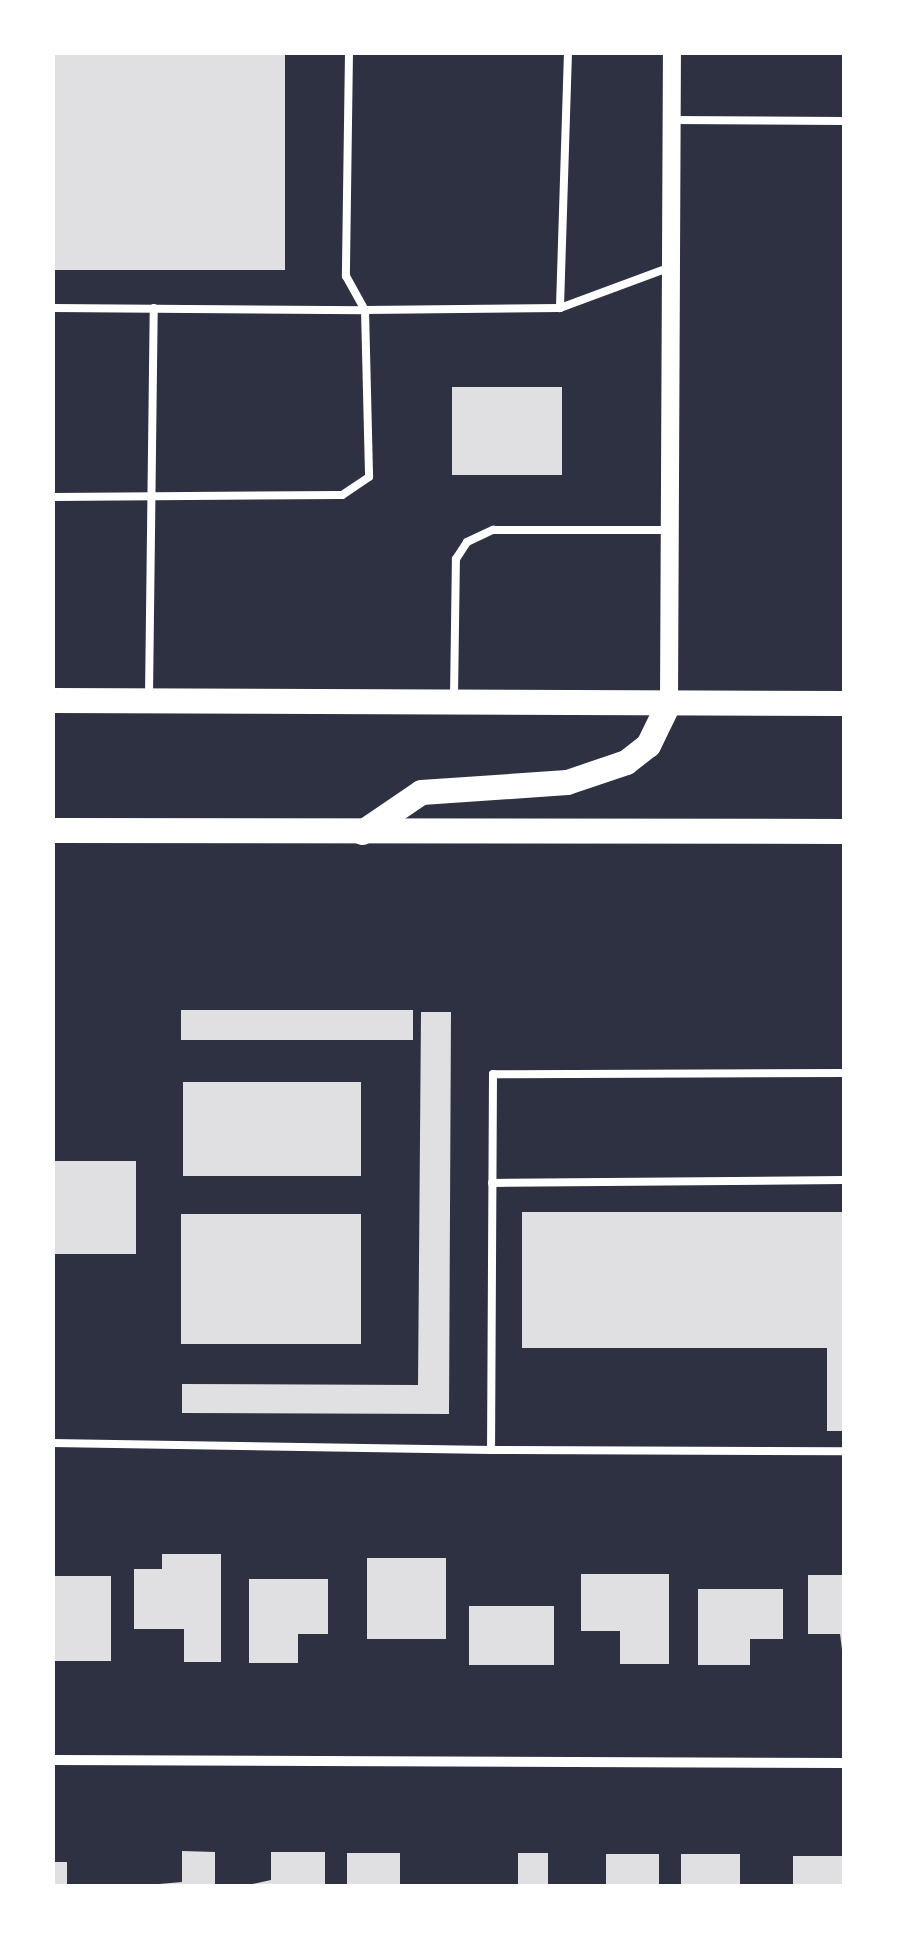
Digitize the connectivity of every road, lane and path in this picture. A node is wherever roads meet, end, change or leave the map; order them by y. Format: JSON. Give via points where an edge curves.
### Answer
{"nodes":[{"id":1,"x":350,"y":52,"type":"edge"},
{"id":2,"x":568,"y":52,"type":"edge"},
{"id":3,"x":672,"y":52,"type":"edge"},
{"id":4,"x":672,"y":120,"type":"junction"},
{"id":5,"x":844,"y":121,"type":"edge"},
{"id":6,"x":671,"y":267,"type":"junction"},
{"id":7,"x":52,"y":308,"type":"edge"},
{"id":8,"x":154,"y":308,"type":"junction"},
{"id":9,"x":560,"y":308,"type":"junction"},
{"id":10,"x":365,"y":310,"type":"junction"},
{"id":11,"x":52,"y":497,"type":"edge"},
{"id":12,"x":151,"y":497,"type":"junction"},
{"id":13,"x":670,"y":530,"type":"junction"},
{"id":14,"x":52,"y":700,"type":"edge"},
{"id":15,"x":149,"y":700,"type":"junction"},
{"id":16,"x":454,"y":701,"type":"junction"},
{"id":17,"x":669,"y":702,"type":"junction"},
{"id":18,"x":844,"y":703,"type":"edge"},
{"id":19,"x":52,"y":830,"type":"edge"},
{"id":20,"x":362,"y":832,"type":"junction"},
{"id":21,"x":844,"y":832,"type":"edge"},
{"id":22,"x":844,"y":1074,"type":"edge"},
{"id":23,"x":844,"y":1180,"type":"edge"},
{"id":24,"x":492,"y":1182,"type":"junction"},
{"id":25,"x":52,"y":1443,"type":"edge"},
{"id":26,"x":491,"y":1450,"type":"junction"},
{"id":27,"x":844,"y":1451,"type":"edge"},
{"id":28,"x":52,"y":1760,"type":"edge"},
{"id":29,"x":844,"y":1763,"type":"edge"}],
"edges":[{"from":1,"to":10,"type":"lane","via":[[346,276]]},
{"from":2,"to":9,"type":"lane"},
{"from":3,"to":4,"type":"street"},
{"from":4,"to":5,"type":"lane"},
{"from":4,"to":6,"type":"street"},
{"from":6,"to":9,"type":"lane"},
{"from":6,"to":13,"type":"street"},
{"from":7,"to":8,"type":"lane"},
{"from":8,"to":10,"type":"lane"},
{"from":8,"to":12,"type":"lane"},
{"from":9,"to":10,"type":"lane"},
{"from":10,"to":12,"type":"lane","via":[[368,476],[361,490]]},
{"from":11,"to":12,"type":"lane"},
{"from":12,"to":15,"type":"lane"},
{"from":13,"to":16,"type":"lane","via":[[492,530],[468,542],[456,559]]},
{"from":13,"to":17,"type":"street"},
{"from":14,"to":15,"type":"main road"},
{"from":15,"to":16,"type":"main road"},
{"from":16,"to":17,"type":"main road"},
{"from":17,"to":18,"type":"main road"},
{"from":17,"to":20,"type":"main road","via":[[648,745],[626,762],[567,782],[421,792]]},
{"from":19,"to":20,"type":"main road"},
{"from":20,"to":21,"type":"main road"},
{"from":22,"to":24,"type":"lane","via":[[492,1074]]},
{"from":23,"to":24,"type":"lane"},
{"from":24,"to":26,"type":"lane"},
{"from":25,"to":26,"type":"lane"},
{"from":26,"to":27,"type":"lane"},
{"from":28,"to":29,"type":"street"}]}
